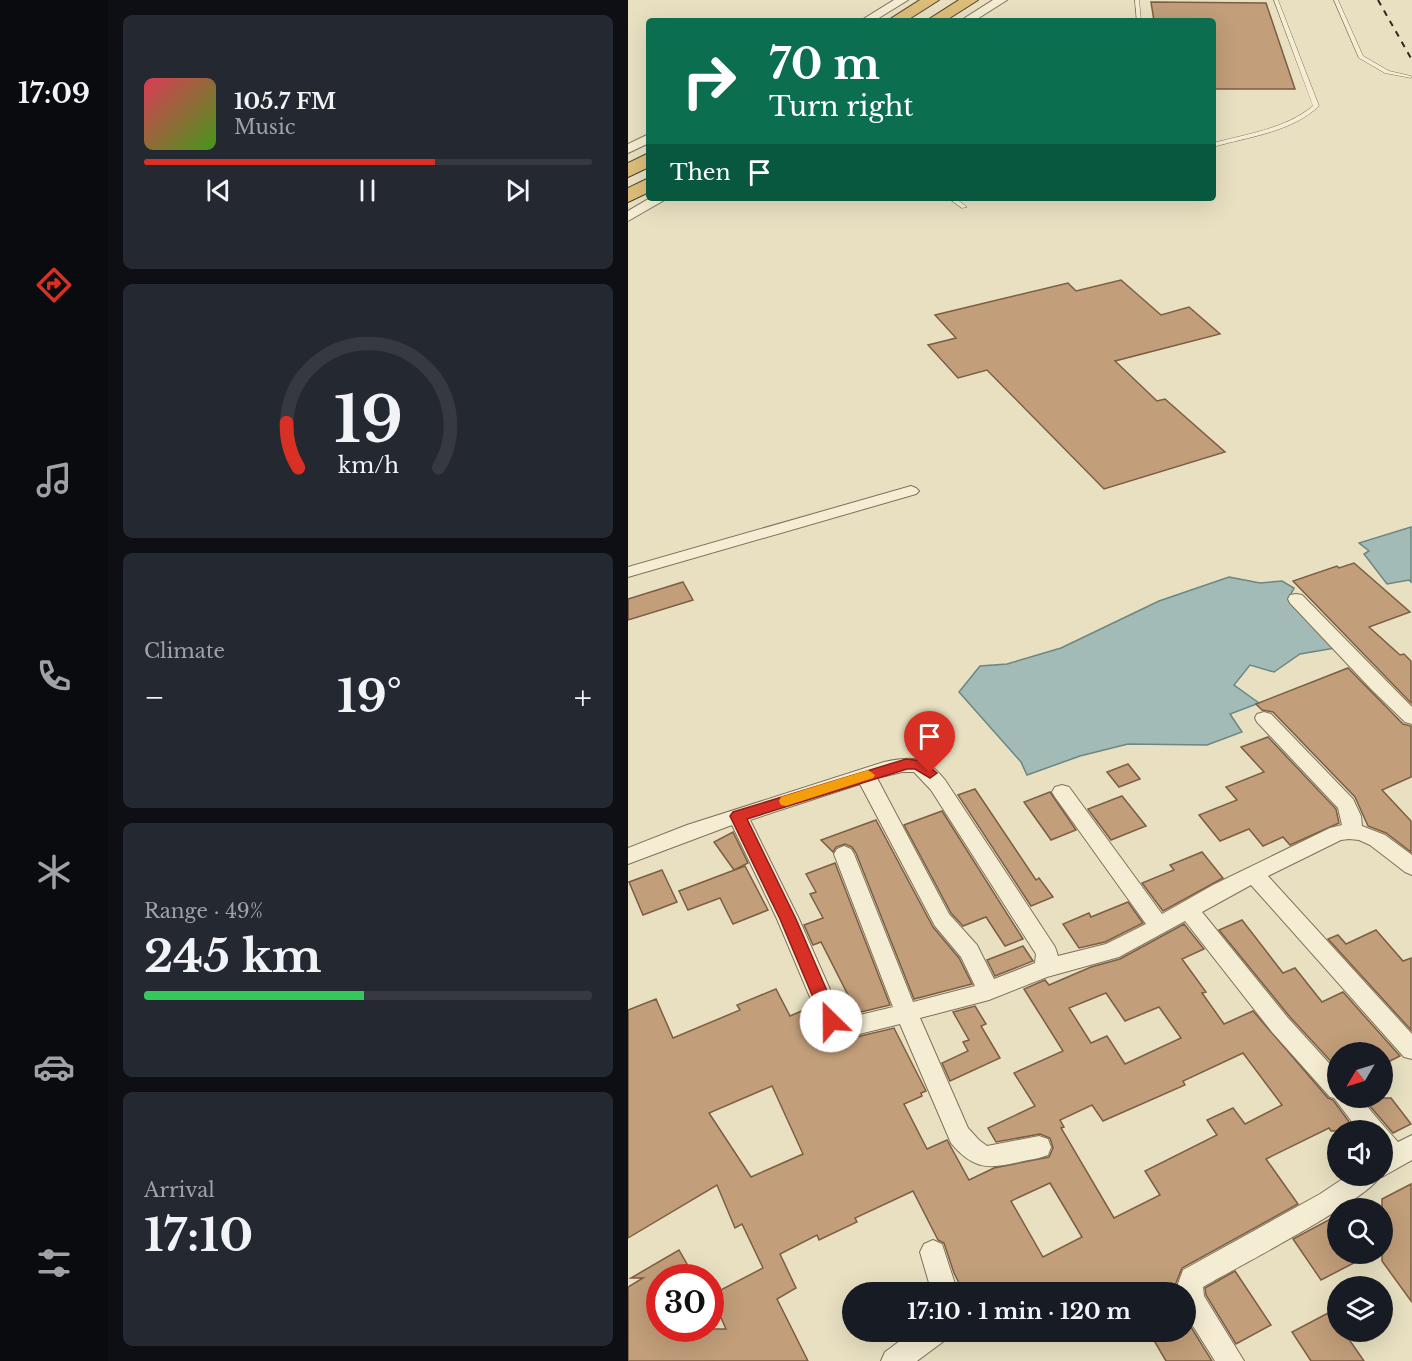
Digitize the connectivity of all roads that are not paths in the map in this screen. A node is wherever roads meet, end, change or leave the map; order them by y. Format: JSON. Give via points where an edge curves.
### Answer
{"nodes":[{"id":1,"x":902,"y":0,"type":"edge"},
{"id":2,"x":931,"y":0,"type":"edge"},
{"id":3,"x":970,"y":0,"type":"edge"},
{"id":4,"x":1001,"y":0,"type":"edge"},
{"id":5,"x":1136,"y":0,"type":"edge"},
{"id":6,"x":1276,"y":0,"type":"edge"},
{"id":7,"x":1336,"y":0,"type":"edge"},
{"id":8,"x":871,"y":18,"type":"edge"},
{"id":9,"x":900,"y":18,"type":"edge"},
{"id":10,"x":939,"y":18,"type":"edge"},
{"id":11,"x":971,"y":18,"type":"edge"},
{"id":12,"x":1139,"y":18,"type":"edge"},
{"id":13,"x":1409,"y":76,"type":"dead end"},
{"id":14,"x":646,"y":140,"type":"edge"},
{"id":15,"x":1216,"y":144,"type":"edge"},
{"id":16,"x":628,"y":149,"type":"edge"},
{"id":17,"x":646,"y":161,"type":"edge"},
{"id":18,"x":628,"y":171,"type":"edge"},
{"id":19,"x":646,"y":186,"type":"edge"},
{"id":20,"x":628,"y":196,"type":"edge"},
{"id":21,"x":656,"y":201,"type":"edge"},
{"id":22,"x":955,"y":201,"type":"edge"},
{"id":23,"x":964,"y":207,"type":"dead end"},
{"id":24,"x":628,"y":217,"type":"edge"},
{"id":25,"x":911,"y":490,"type":"dead end"},
{"id":26,"x":628,"y":572,"type":"edge"},
{"id":27,"x":1296,"y":599,"type":"dead end"},
{"id":28,"x":1264,"y":718,"type":"dead end"},
{"id":29,"x":1411,"y":718,"type":"edge"},
{"id":30,"x":866,"y":776,"type":"junction"},
{"id":31,"x":1062,"y":792,"type":"dead end"},
{"id":32,"x":738,"y":816,"type":"junction"},
{"id":33,"x":1352,"y":830,"type":"junction"},
{"id":34,"x":844,"y":854,"type":"dead end"},
{"id":35,"x":628,"y":856,"type":"edge"},
{"id":36,"x":1411,"y":867,"type":"edge"},
{"id":37,"x":1254,"y":874,"type":"junction"},
{"id":38,"x":1188,"y":910,"type":"junction"},
{"id":39,"x":1159,"y":926,"type":"junction"},
{"id":40,"x":1042,"y":969,"type":"junction"},
{"id":41,"x":989,"y":991,"type":"junction"},
{"id":42,"x":907,"y":1012,"type":"junction"},
{"id":43,"x":1411,"y":1050,"type":"edge"},
{"id":44,"x":1327,"y":1078,"type":"edge"},
{"id":45,"x":1354,"y":1108,"type":"edge"},
{"id":46,"x":1364,"y":1120,"type":"edge"},
{"id":47,"x":1039,"y":1147,"type":"dead end"},
{"id":48,"x":1353,"y":1186,"type":"edge"},
{"id":49,"x":933,"y":1252,"type":"dead end"},
{"id":50,"x":942,"y":1282,"type":"edge"},
{"id":51,"x":921,"y":1342,"type":"edge"},
{"id":52,"x":894,"y":1361,"type":"edge"},
{"id":53,"x":1231,"y":1361,"type":"edge"}],
"edges":[{"from":1,"to":8,"type":"street"},
{"from":2,"to":9,"type":"highway"},
{"from":3,"to":10,"type":"highway"},
{"from":4,"to":11,"type":"street"},
{"from":5,"to":12,"type":"lane"},
{"from":6,"to":15,"type":"lane","via":[[1316,106],[1292,122]]},
{"from":7,"to":13,"type":"lane","via":[[1361,57],[1387,72]]},
{"from":14,"to":16,"type":"street"},
{"from":17,"to":18,"type":"highway"},
{"from":19,"to":20,"type":"highway"},
{"from":21,"to":24,"type":"street"},
{"from":22,"to":23,"type":"lane"},
{"from":25,"to":26,"type":"street"},
{"from":27,"to":29,"type":"street"},
{"from":28,"to":33,"type":"street","via":[[1346,804]]},
{"from":30,"to":32,"type":"street"},
{"from":30,"to":40,"type":"street","via":[[906,764],[918,765],[930,773],[1047,953],[1048,962]]},
{"from":30,"to":41,"type":"street","via":[[942,920],[969,951]]},
{"from":31,"to":39,"type":"street"},
{"from":32,"to":35,"type":"street"},
{"from":32,"to":42,"type":"street","via":[[837,1028]]},
{"from":33,"to":36,"type":"street","via":[[1367,832]]},
{"from":33,"to":37,"type":"street","via":[[1337,833]]},
{"from":34,"to":42,"type":"street"},
{"from":37,"to":38,"type":"street"},
{"from":37,"to":43,"type":"street"},
{"from":38,"to":39,"type":"street"},
{"from":38,"to":44,"type":"street"},
{"from":39,"to":40,"type":"street","via":[[1111,951]]},
{"from":40,"to":41,"type":"street"},
{"from":41,"to":42,"type":"street"},
{"from":42,"to":47,"type":"street","via":[[959,1135],[970,1148],[985,1157]]},
{"from":45,"to":46,"type":"street"},
{"from":48,"to":53,"type":"street","via":[[1192,1279],[1192,1301]]},
{"from":49,"to":50,"type":"street"},
{"from":51,"to":52,"type":"street"}]}
